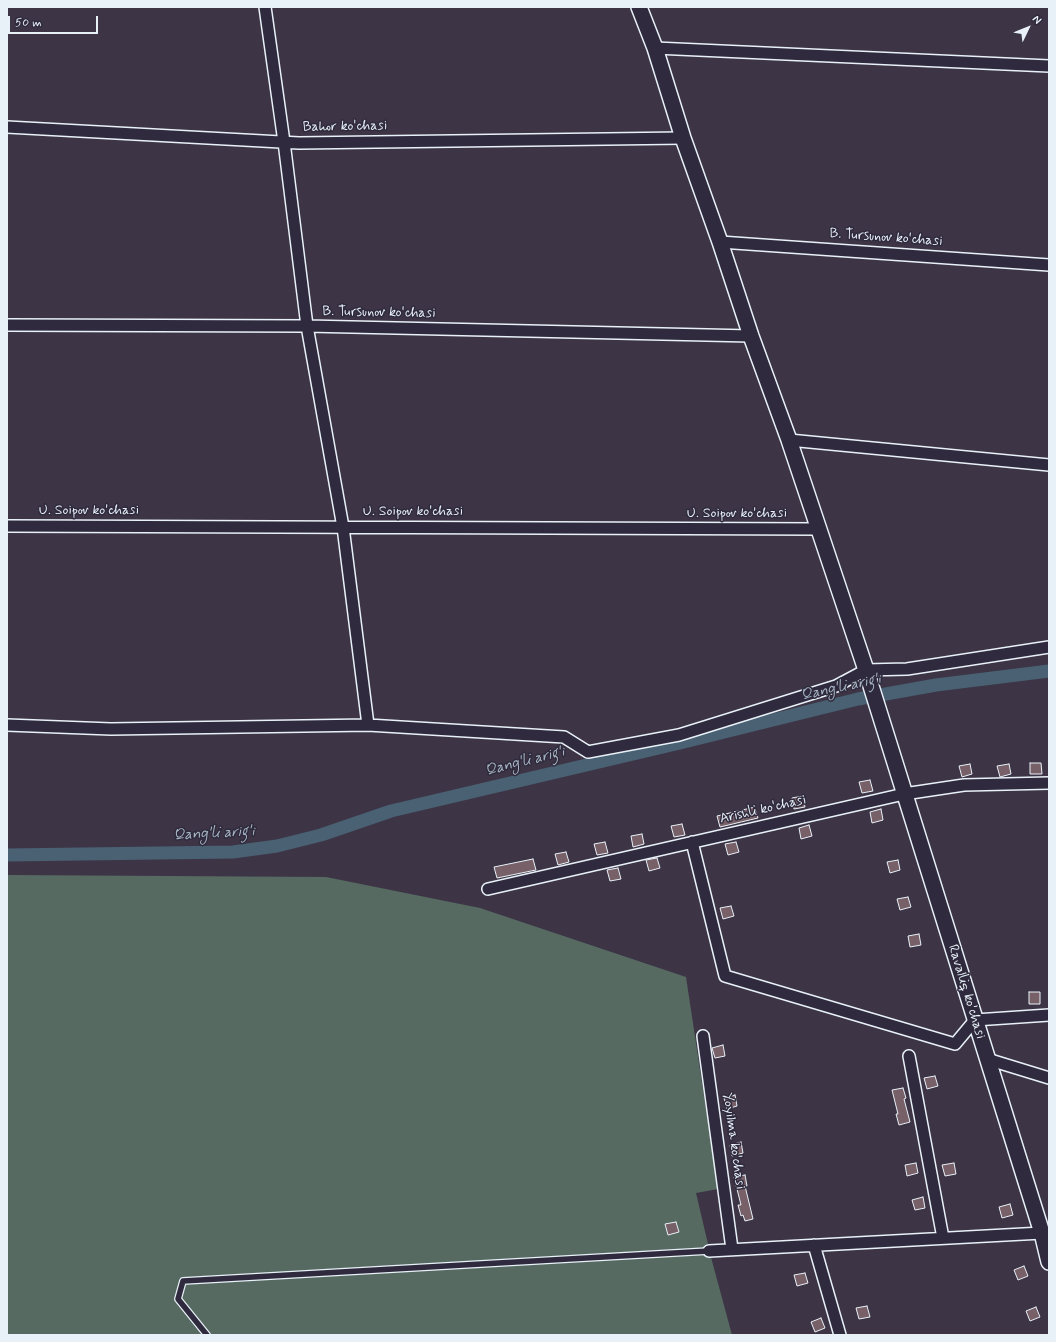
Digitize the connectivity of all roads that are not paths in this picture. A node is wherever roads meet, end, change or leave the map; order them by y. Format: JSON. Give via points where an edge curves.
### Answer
{"nodes":[{"id":1,"x":265,"y":7,"type":"edge"},
{"id":2,"x":639,"y":7,"type":"edge"},
{"id":3,"x":655,"y":48,"type":"junction"},
{"id":4,"x":1049,"y":66,"type":"edge"},
{"id":5,"x":7,"y":127,"type":"edge"},
{"id":6,"x":683,"y":138,"type":"junction"},
{"id":7,"x":284,"y":142,"type":"junction"},
{"id":8,"x":720,"y":242,"type":"junction"},
{"id":9,"x":1049,"y":265,"type":"edge"},
{"id":10,"x":7,"y":326,"type":"edge"},
{"id":11,"x":307,"y":326,"type":"junction"},
{"id":12,"x":751,"y":336,"type":"junction"},
{"id":13,"x":789,"y":440,"type":"junction"},
{"id":14,"x":1049,"y":465,"type":"edge"},
{"id":15,"x":7,"y":526,"type":"edge"},
{"id":16,"x":343,"y":527,"type":"junction"},
{"id":17,"x":819,"y":530,"type":"junction"},
{"id":18,"x":1049,"y":647,"type":"edge"},
{"id":19,"x":867,"y":674,"type":"junction"},
{"id":20,"x":7,"y":724,"type":"edge"},
{"id":21,"x":368,"y":726,"type":"junction"},
{"id":22,"x":1049,"y":783,"type":"edge"},
{"id":23,"x":904,"y":794,"type":"junction"},
{"id":24,"x":692,"y":842,"type":"junction"},
{"id":25,"x":488,"y":889,"type":"dead end"},
{"id":26,"x":1049,"y":1015,"type":"edge"},
{"id":27,"x":975,"y":1020,"type":"junction"},
{"id":28,"x":703,"y":1036,"type":"dead end"},
{"id":29,"x":909,"y":1056,"type":"dead end"},
{"id":30,"x":987,"y":1059,"type":"junction"},
{"id":31,"x":1049,"y":1078,"type":"edge"},
{"id":32,"x":1042,"y":1234,"type":"junction"},
{"id":33,"x":943,"y":1238,"type":"junction"},
{"id":34,"x":814,"y":1245,"type":"junction"},
{"id":35,"x":732,"y":1249,"type":"junction"},
{"id":36,"x":709,"y":1251,"type":"joint"},
{"id":37,"x":1049,"y":1262,"type":"edge"},
{"id":38,"x":207,"y":1335,"type":"edge"},
{"id":39,"x":840,"y":1335,"type":"edge"}],
"edges":[{"from":1,"to":7,"type":"street"},
{"from":2,"to":3,"type":"street","name":"Ravalliq ko'chasi"},
{"from":3,"to":4,"type":"street"},
{"from":3,"to":6,"type":"street","name":"Ravalliq ko'chasi"},
{"from":5,"to":7,"type":"street","name":"Bahor ko'chasi"},
{"from":6,"to":7,"type":"street","name":"Bahor ko'chasi"},
{"from":6,"to":8,"type":"street","name":"Ravalliq ko'chasi"},
{"from":7,"to":11,"type":"street"},
{"from":8,"to":9,"type":"street","name":"B. Tursunov ko'chasi"},
{"from":8,"to":12,"type":"street","name":"Ravalliq ko'chasi"},
{"from":10,"to":11,"type":"street","name":"B. Tursunov ko'chasi"},
{"from":11,"to":12,"type":"street","name":"B. Tursunov ko'chasi"},
{"from":11,"to":16,"type":"street"},
{"from":12,"to":13,"type":"street","name":"Ravalliq ko'chasi"},
{"from":13,"to":14,"type":"street"},
{"from":13,"to":17,"type":"street","name":"Ravalliq ko'chasi"},
{"from":15,"to":16,"type":"street","name":"U. Soipov ko'chasi"},
{"from":16,"to":17,"type":"street","name":"U. Soipov ko'chasi"},
{"from":16,"to":21,"type":"street"},
{"from":17,"to":19,"type":"street","name":"Ravalliq ko'chasi"},
{"from":18,"to":19,"type":"street"},
{"from":19,"to":21,"type":"street","via":[[679,735],[588,752],[564,737]]},
{"from":19,"to":23,"type":"street","name":"Ravalliq ko'chasi"},
{"from":20,"to":21,"type":"street","via":[[111,729]]},
{"from":22,"to":23,"type":"street","name":"Arishli ko'chasi","via":[[964,785]]},
{"from":23,"to":24,"type":"street","name":"Arishli ko'chasi"},
{"from":23,"to":27,"type":"street","name":"Ravalliq ko'chasi"},
{"from":24,"to":25,"type":"street","name":"Arishli ko'chasi"},
{"from":24,"to":27,"type":"street","via":[[725,976],[955,1044]]},
{"from":26,"to":27,"type":"street"},
{"from":27,"to":30,"type":"street","name":"Ravalliq ko'chasi"},
{"from":28,"to":35,"type":"street","name":"Yoyilma ko'chasi"},
{"from":29,"to":33,"type":"street"},
{"from":30,"to":31,"type":"street"},
{"from":30,"to":32,"type":"street","name":"Ravalliq ko'chasi"},
{"from":32,"to":33,"type":"street"},
{"from":32,"to":37,"type":"street","name":"Ravalliq ko'chasi"},
{"from":33,"to":34,"type":"street"},
{"from":34,"to":35,"type":"street"},
{"from":34,"to":39,"type":"street"},
{"from":35,"to":36,"type":"street"},
{"from":36,"to":38,"type":"lane","via":[[183,1281],[178,1299]]}]}
